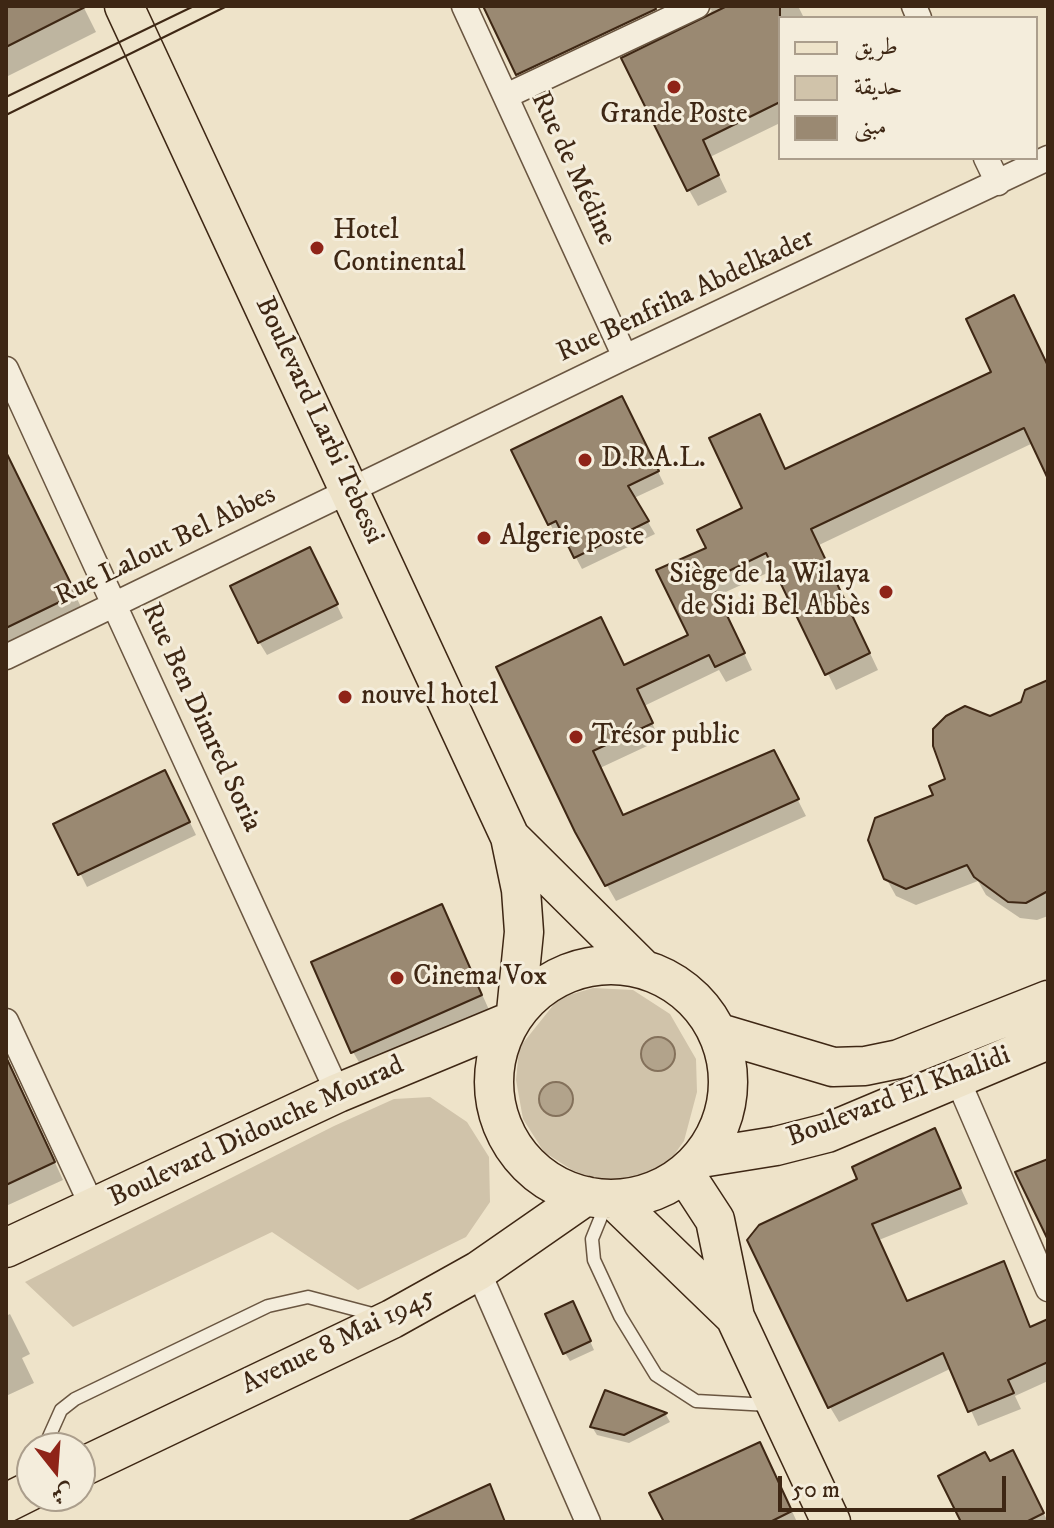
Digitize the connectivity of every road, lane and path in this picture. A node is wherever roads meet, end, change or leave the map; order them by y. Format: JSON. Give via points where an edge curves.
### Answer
{"nodes":[{"id":1,"x":124,"y":6,"type":"edge"},
{"id":2,"x":464,"y":6,"type":"edge"},
{"id":3,"x":696,"y":6,"type":"edge"},
{"id":4,"x":506,"y":96,"type":"junction"},
{"id":5,"x":1048,"y":158,"type":"edge"},
{"id":6,"x":987,"y":160,"type":"edge"},
{"id":7,"x":998,"y":183,"type":"junction"},
{"id":8,"x":625,"y":357,"type":"junction"},
{"id":9,"x":6,"y":369,"type":"edge"},
{"id":10,"x":351,"y":491,"type":"junction"},
{"id":11,"x":115,"y":606,"type":"junction"},
{"id":12,"x":6,"y":657,"type":"edge"},
{"id":13,"x":510,"y":837,"type":"junction"},
{"id":14,"x":642,"y":968,"type":"junction"},
{"id":15,"x":1048,"y":1000,"type":"edge"},
{"id":16,"x":513,"y":1017,"type":"junction"},
{"id":17,"x":6,"y":1021,"type":"edge"},
{"id":18,"x":719,"y":1033,"type":"junction"},
{"id":19,"x":1048,"y":1040,"type":"edge"},
{"id":20,"x":956,"y":1076,"type":"junction"},
{"id":21,"x":338,"y":1093,"type":"junction"},
{"id":22,"x":693,"y":1166,"type":"junction"},
{"id":23,"x":603,"y":1199,"type":"junction"},
{"id":24,"x":93,"y":1208,"type":"junction"},
{"id":25,"x":6,"y":1248,"type":"edge"},
{"id":26,"x":478,"y":1271,"type":"junction"},
{"id":27,"x":1048,"y":1289,"type":"edge"},
{"id":28,"x":735,"y":1317,"type":"junction"},
{"id":29,"x":392,"y":1319,"type":"junction"},
{"id":30,"x":776,"y":1405,"type":"junction"},
{"id":31,"x":51,"y":1432,"type":"edge"},
{"id":32,"x":96,"y":1460,"type":"edge"},
{"id":33,"x":588,"y":1522,"type":"edge"},
{"id":34,"x":831,"y":1522,"type":"edge"}],
"edges":[{"from":1,"to":10,"type":"main road","name":"Boulevard Larbi Tebessi"},
{"from":2,"to":4,"type":"street","name":"Rue de Médine"},
{"from":3,"to":4,"type":"street"},
{"from":4,"to":8,"type":"street","name":"Rue de Médine"},
{"from":5,"to":7,"type":"street","name":"Rue Benfriha Abdelkader"},
{"from":6,"to":7,"type":"street"},
{"from":7,"to":8,"type":"street","name":"Rue Benfriha Abdelkader"},
{"from":8,"to":10,"type":"street","name":"Rue Benfriha Abdelkader"},
{"from":9,"to":11,"type":"street","name":"Rue Ben Dimred Soria"},
{"from":10,"to":11,"type":"street","name":"Rue Lalout Bel Abbes"},
{"from":10,"to":13,"type":"main road","name":"Boulevard Larbi Tebessi"},
{"from":11,"to":12,"type":"street","name":"Rue Lalout Bel Abbes"},
{"from":11,"to":21,"type":"street","name":"Rue Ben Dimred Soria"},
{"from":13,"to":14,"type":"main road"},
{"from":13,"to":16,"type":"main road","via":[[524,932]]},
{"from":14,"to":16,"type":"main road","via":[[573,971],[532,995]]},
{"from":14,"to":18,"type":"main road","via":[[674,982],[700,1004]]},
{"from":15,"to":18,"type":"main road","via":[[899,1059],[865,1066],[833,1067]]},
{"from":16,"to":21,"type":"main road","name":"Boulevard Didouche Mourad"},
{"from":16,"to":23,"type":"main road","via":[[499,1044],[493,1077],[504,1134],[533,1170],[555,1185]]},
{"from":17,"to":24,"type":"street"},
{"from":18,"to":22,"type":"main road","via":[[729,1084],[716,1136]]},
{"from":19,"to":20,"type":"main road","name":"Boulevard El Khalidi"},
{"from":20,"to":22,"type":"main road","name":"Boulevard El Khalidi","via":[[827,1133]]},
{"from":20,"to":27,"type":"street"},
{"from":21,"to":24,"type":"main road","name":"Boulevard Didouche Mourad"},
{"from":22,"to":23,"type":"main road","via":[[651,1193]]},
{"from":22,"to":28,"type":"main road","via":[[715,1220]]},
{"from":23,"to":26,"type":"main road","name":"Avenue 8 Mai 1945"},
{"from":23,"to":28,"type":"main road","via":[[651,1232],[672,1259]]},
{"from":23,"to":30,"type":"lane","via":[[592,1239],[594,1260],[656,1375],[696,1401]]},
{"from":24,"to":25,"type":"main road","name":"Boulevard Didouche Mourad"},
{"from":26,"to":29,"type":"main road","name":"Avenue 8 Mai 1945"},
{"from":26,"to":33,"type":"street"},
{"from":28,"to":30,"type":"main road"},
{"from":29,"to":31,"type":"lane","via":[[308,1297],[268,1306],[75,1399],[61,1410]]},
{"from":29,"to":32,"type":"main road","name":"Avenue 8 Mai 1945"},
{"from":30,"to":34,"type":"main road"}]}
